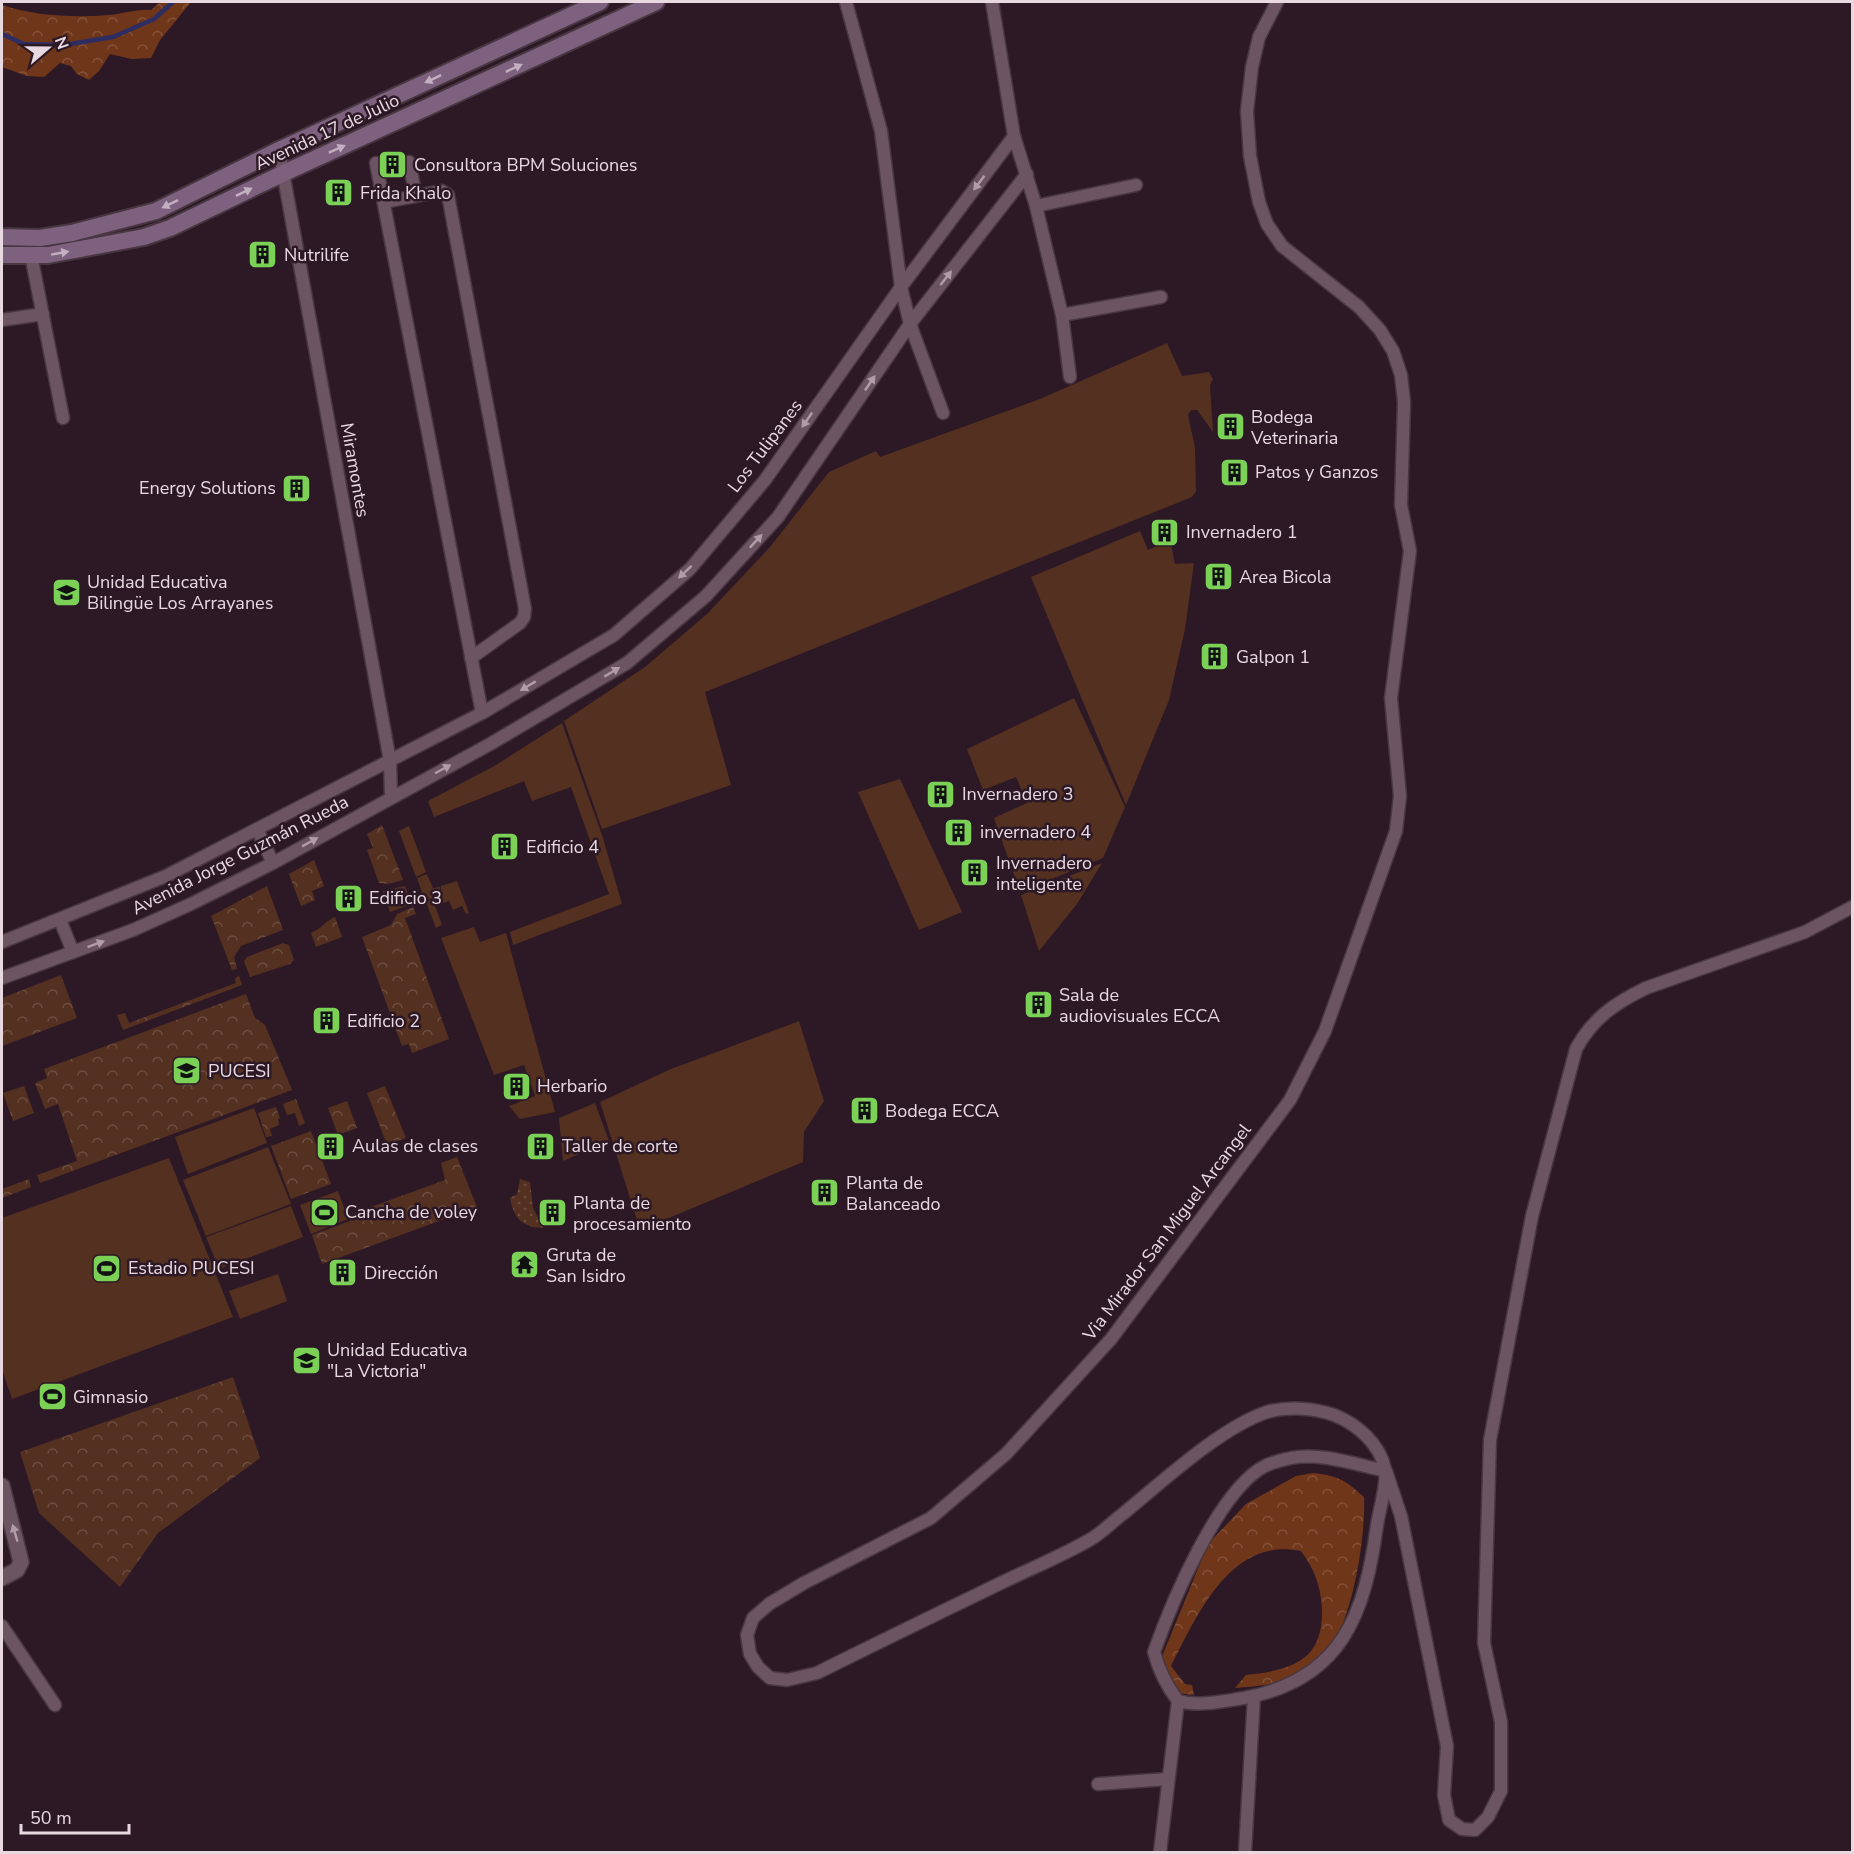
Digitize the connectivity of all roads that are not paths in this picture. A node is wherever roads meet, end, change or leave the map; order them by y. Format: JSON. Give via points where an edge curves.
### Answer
{"nodes":[{"id":1,"x":600,"y":2,"type":"edge"},
{"id":2,"x":656,"y":2,"type":"edge"},
{"id":3,"x":846,"y":2,"type":"edge"},
{"id":4,"x":992,"y":2,"type":"edge"},
{"id":5,"x":1277,"y":2,"type":"edge"},
{"id":6,"x":1014,"y":136,"type":"junction"},
{"id":7,"x":279,"y":150,"type":"junction"},
{"id":8,"x":409,"y":162,"type":"dead end"},
{"id":9,"x":376,"y":163,"type":"dead end"},
{"id":10,"x":284,"y":173,"type":"junction"},
{"id":11,"x":1027,"y":174,"type":"junction"},
{"id":12,"x":1136,"y":185,"type":"dead end"},
{"id":13,"x":416,"y":196,"type":"junction"},
{"id":14,"x":384,"y":202,"type":"junction"},
{"id":15,"x":1036,"y":206,"type":"junction"},
{"id":16,"x":2,"y":237,"type":"edge"},
{"id":17,"x":2,"y":255,"type":"edge"},
{"id":18,"x":31,"y":255,"type":"junction"},
{"id":19,"x":901,"y":287,"type":"junction"},
{"id":20,"x":1161,"y":297,"type":"dead end"},
{"id":21,"x":43,"y":314,"type":"junction"},
{"id":22,"x":1062,"y":315,"type":"junction"},
{"id":23,"x":2,"y":320,"type":"edge"},
{"id":24,"x":910,"y":324,"type":"junction"},
{"id":25,"x":1070,"y":377,"type":"dead end"},
{"id":26,"x":943,"y":413,"type":"dead end"},
{"id":27,"x":63,"y":418,"type":"dead end"},
{"id":28,"x":471,"y":658,"type":"junction"},
{"id":29,"x":482,"y":713,"type":"junction"},
{"id":30,"x":390,"y":761,"type":"junction"},
{"id":31,"x":391,"y":796,"type":"junction"},
{"id":32,"x":257,"y":829,"type":"junction"},
{"id":33,"x":273,"y":863,"type":"junction"},
{"id":34,"x":1852,"y":907,"type":"edge"},
{"id":35,"x":60,"y":920,"type":"junction"},
{"id":36,"x":2,"y":942,"type":"edge"},
{"id":37,"x":73,"y":952,"type":"junction"},
{"id":38,"x":2,"y":978,"type":"edge"},
{"id":39,"x":1386,"y":1471,"type":"junction"},
{"id":40,"x":2,"y":1486,"type":"edge"},
{"id":41,"x":2,"y":1578,"type":"edge"},
{"id":42,"x":2,"y":1626,"type":"edge"},
{"id":43,"x":1254,"y":1696,"type":"junction"},
{"id":44,"x":1178,"y":1701,"type":"junction"},
{"id":45,"x":55,"y":1705,"type":"dead end"},
{"id":46,"x":1168,"y":1779,"type":"junction"},
{"id":47,"x":1098,"y":1784,"type":"dead end"},
{"id":48,"x":1160,"y":1852,"type":"edge"},
{"id":49,"x":1245,"y":1852,"type":"edge"}],
"edges":[{"from":1,"to":7,"type":"main road","name":"Avenida 17 de Julio","one_way":true},
{"from":10,"to":2,"type":"main road","name":"Avenida 17 de Julio","one_way":true},
{"from":3,"to":19,"type":"street","via":[[881,131]]},
{"from":4,"to":6,"type":"street"},
{"from":5,"to":39,"type":"street","name":"Via Mirador San Miguel Arcangel","via":[[1259,37],[1247,111],[1258,202],[1282,246],[1359,307],[1380,330],[1401,375],[1401,505],[1410,551],[1391,698],[1400,796],[1396,831],[1325,1031],[1290,1100],[1111,1339],[1006,1454],[931,1518],[804,1583],[753,1618],[747,1635],[750,1654],[770,1678],[787,1680],[817,1673],[1093,1538],[1199,1452],[1268,1412],[1310,1410],[1351,1423],[1378,1450]]},
{"from":6,"to":11,"type":"street"},
{"from":6,"to":19,"type":"street","name":"Los Tulipanes","one_way":true},
{"from":7,"to":10,"type":"street","name":"Miramontes"},
{"from":7,"to":16,"type":"main road","name":"Avenida 17 de Julio","one_way":true,"via":[[137,218],[40,238]]},
{"from":8,"to":13,"type":"street"},
{"from":9,"to":14,"type":"street"},
{"from":18,"to":10,"type":"main road","name":"Avenida 17 de Julio","one_way":true,"via":[[144,237]]},
{"from":10,"to":30,"type":"street","name":"Miramontes"},
{"from":11,"to":15,"type":"street"},
{"from":24,"to":11,"type":"street","one_way":true},
{"from":12,"to":15,"type":"street"},
{"from":13,"to":14,"type":"street"},
{"from":13,"to":28,"type":"street","via":[[442,191],[448,195],[525,609],[520,623]]},
{"from":14,"to":28,"type":"street"},
{"from":15,"to":22,"type":"street"},
{"from":17,"to":18,"type":"main road","name":"Avenida 17 de Julio"},
{"from":18,"to":21,"type":"street"},
{"from":19,"to":24,"type":"street"},
{"from":19,"to":29,"type":"street","name":"Los Tulipanes","one_way":true,"via":[[765,480],[690,569],[614,635]]},
{"from":20,"to":22,"type":"street"},
{"from":21,"to":23,"type":"street"},
{"from":21,"to":27,"type":"street"},
{"from":22,"to":25,"type":"street"},
{"from":24,"to":26,"type":"street"},
{"from":31,"to":24,"type":"street","one_way":true,"via":[[492,743],[627,663],[706,596],[778,516]]},
{"from":28,"to":29,"type":"street"},
{"from":29,"to":30,"type":"street","name":"Los Tulipanes"},
{"from":30,"to":31,"type":"street","name":"Miramontes"},
{"from":30,"to":32,"type":"street","name":"Avenida Jorge Guzmán Rueda"},
{"from":33,"to":31,"type":"street","name":"Avenida Jorge Guzmán Rueda","one_way":true},
{"from":32,"to":33,"type":"street"},
{"from":32,"to":35,"type":"street","name":"Avenida Jorge Guzmán Rueda","via":[[166,876]]},
{"from":37,"to":33,"type":"street","name":"Avenida Jorge Guzmán Rueda","one_way":true,"via":[[172,913]]},
{"from":34,"to":39,"type":"street","name":"Via Mirador San Miguel Arcangel","via":[[1805,932],[1621,1000],[1585,1032],[1576,1049],[1532,1216],[1490,1440],[1484,1643],[1501,1722],[1501,1791],[1488,1817],[1475,1830],[1462,1829],[1449,1820],[1444,1795],[1446,1746],[1401,1516]]},
{"from":35,"to":36,"type":"street","name":"Avenida Jorge Guzmán Rueda"},
{"from":35,"to":37,"type":"street"},
{"from":37,"to":38,"type":"street","name":"Avenida Jorge Guzmán Rueda"},
{"from":39,"to":43,"type":"street","via":[[1365,1591],[1346,1635],[1323,1664],[1307,1675]]},
{"from":39,"to":44,"type":"street","via":[[1330,1459],[1294,1457],[1264,1466],[1243,1484],[1211,1527],[1184,1577],[1154,1652],[1165,1684]]},
{"from":41,"to":40,"type":"street","one_way":true,"via":[[17,1570],[21,1562]]},
{"from":42,"to":45,"type":"street"},
{"from":43,"to":44,"type":"street","via":[[1197,1704]]},
{"from":43,"to":49,"type":"street"},
{"from":44,"to":46,"type":"street"},
{"from":46,"to":47,"type":"street"},
{"from":46,"to":48,"type":"street"}]}
